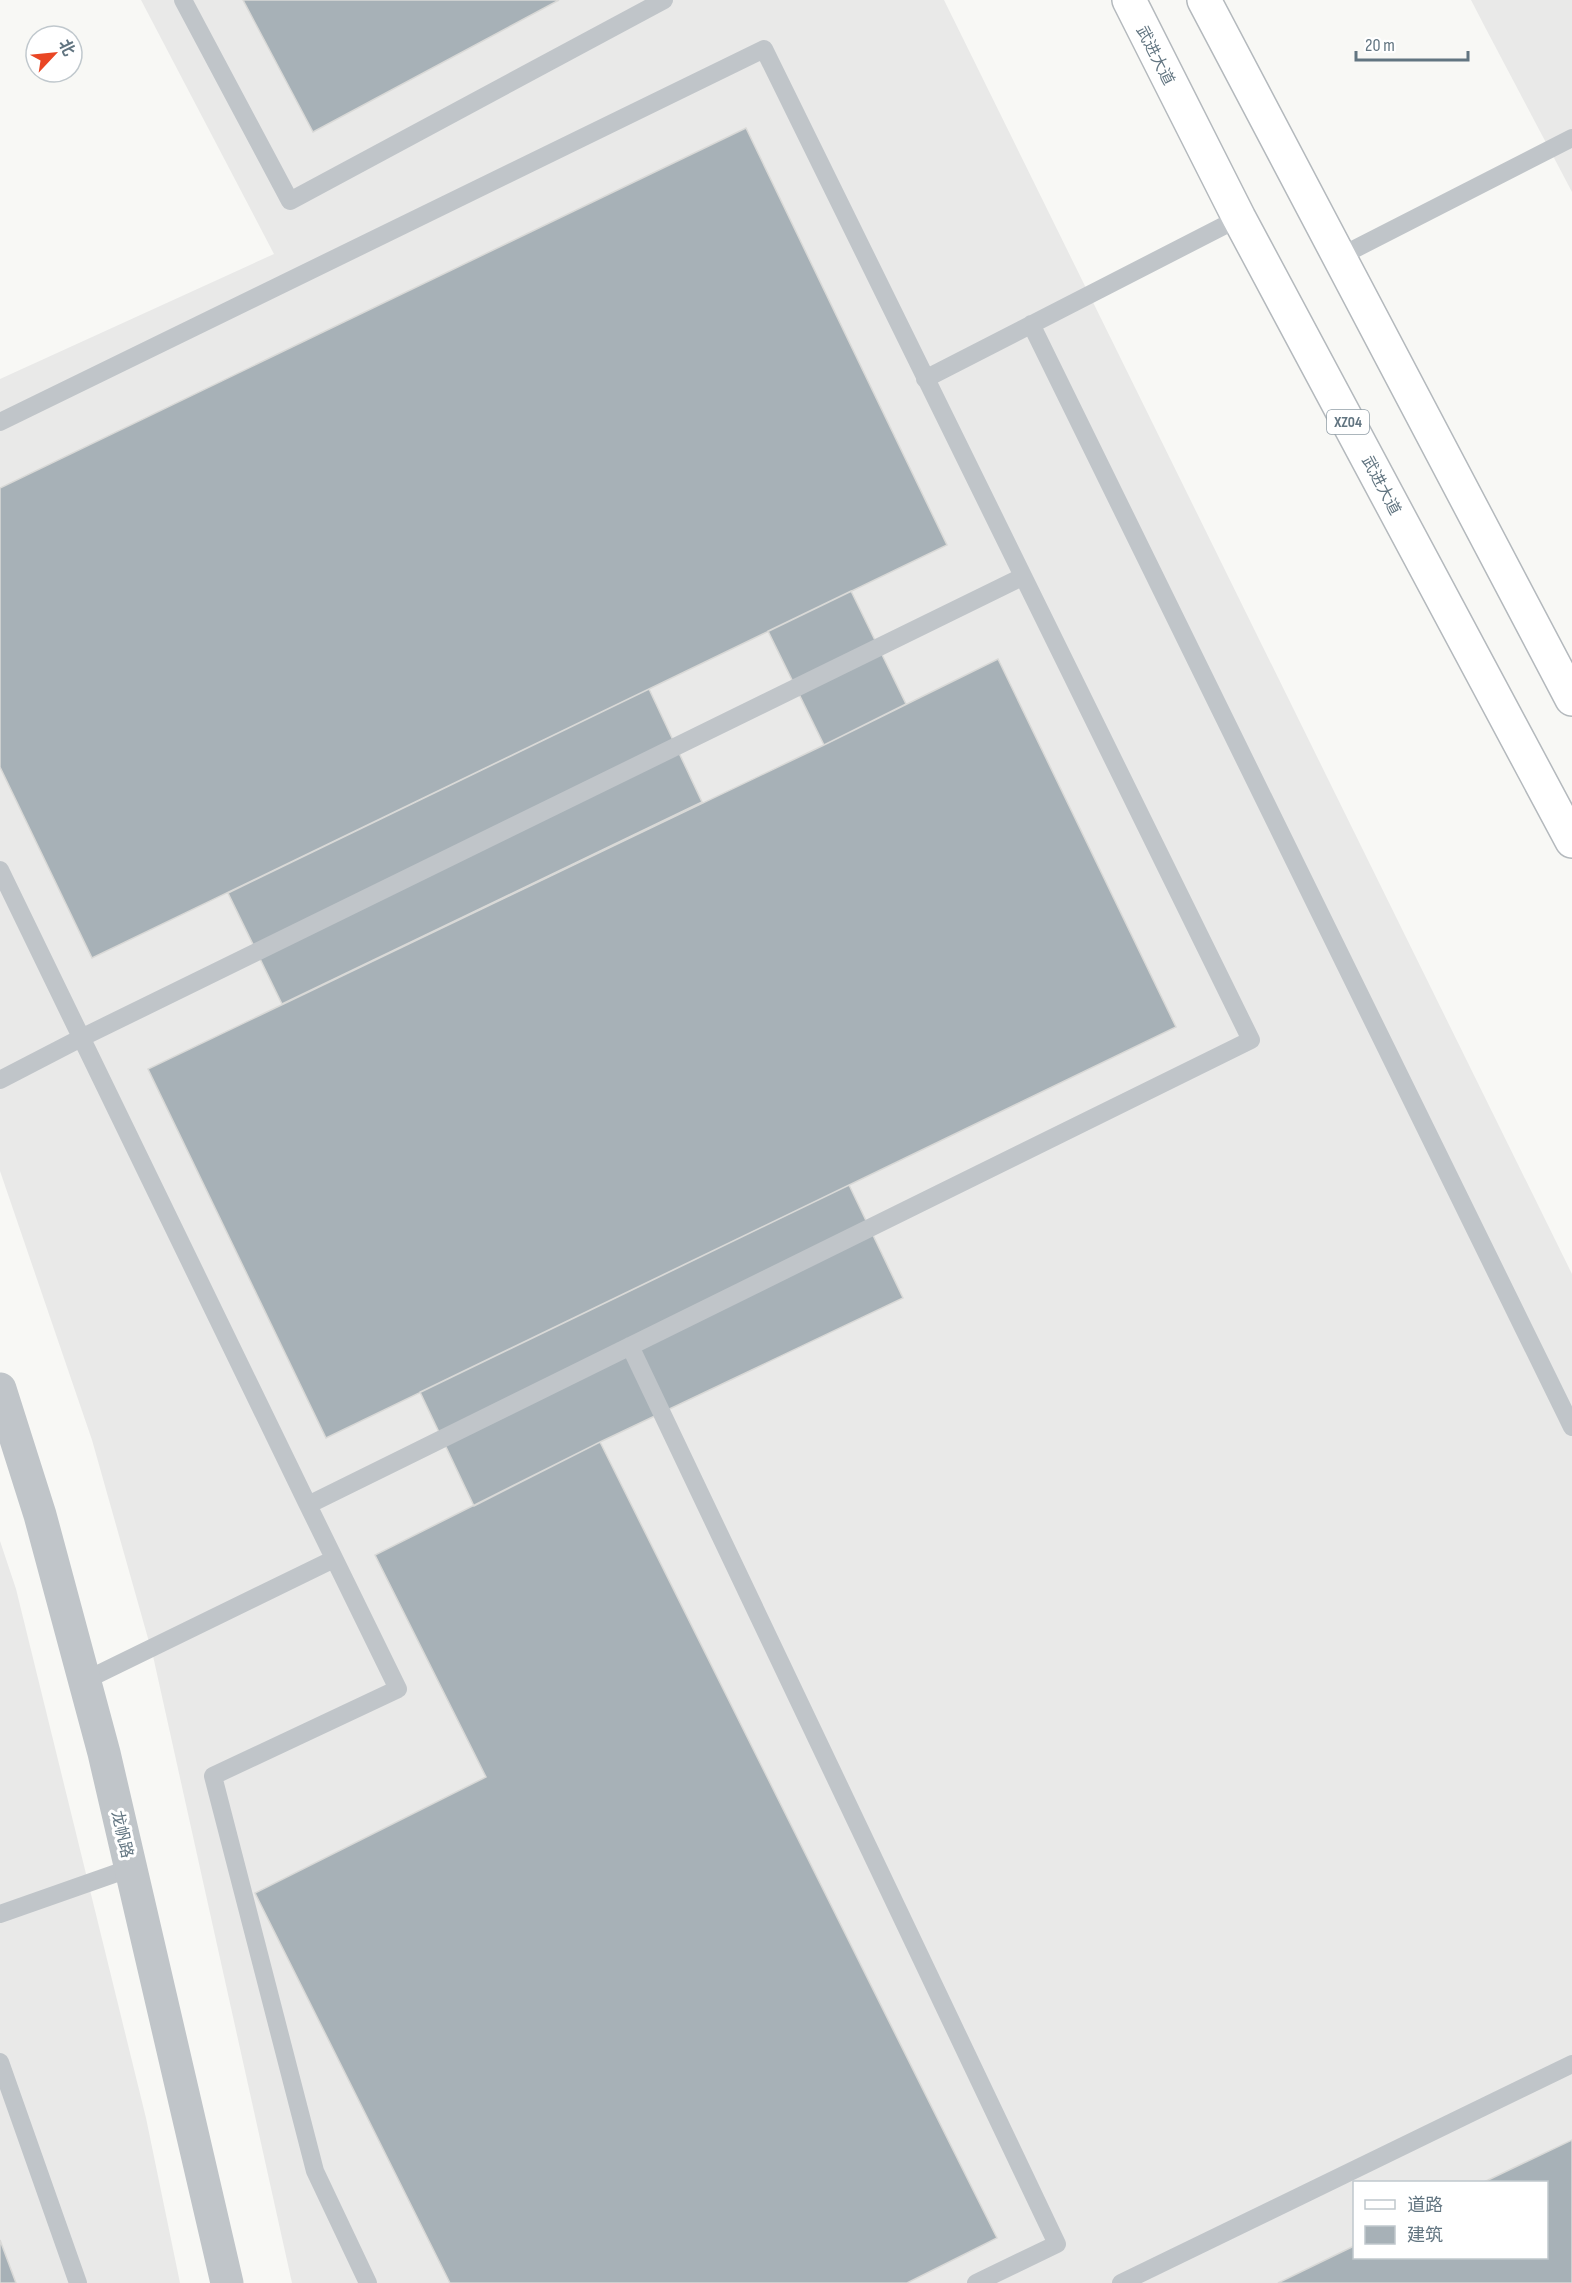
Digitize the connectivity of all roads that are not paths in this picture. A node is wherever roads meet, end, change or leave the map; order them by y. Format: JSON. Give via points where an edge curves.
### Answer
{"nodes":[{"id":1,"x":183,"y":0,"type":"edge"},
{"id":2,"x":664,"y":0,"type":"edge"},
{"id":3,"x":1129,"y":0,"type":"edge"},
{"id":4,"x":1204,"y":0,"type":"edge"},
{"id":5,"x":1572,"y":138,"type":"edge"},
{"id":6,"x":1239,"y":218,"type":"junction"},
{"id":7,"x":1339,"y":257,"type":"junction"},
{"id":8,"x":1031,"y":324,"type":"junction"},
{"id":9,"x":925,"y":379,"type":"junction"},
{"id":10,"x":0,"y":422,"type":"edge"},
{"id":11,"x":1023,"y":577,"type":"junction"},
{"id":12,"x":1572,"y":699,"type":"edge"},
{"id":13,"x":1572,"y":841,"type":"edge"},
{"id":14,"x":0,"y":870,"type":"edge"},
{"id":15,"x":81,"y":1038,"type":"junction"},
{"id":16,"x":0,"y":1080,"type":"edge"},
{"id":17,"x":630,"y":1346,"type":"junction"},
{"id":18,"x":0,"y":1389,"type":"edge"},
{"id":19,"x":1572,"y":1426,"type":"edge"},
{"id":20,"x":308,"y":1505,"type":"junction"},
{"id":21,"x":334,"y":1559,"type":"junction"},
{"id":22,"x":84,"y":1682,"type":"junction"},
{"id":23,"x":131,"y":1868,"type":"junction"},
{"id":24,"x":0,"y":1914,"type":"edge"},
{"id":25,"x":0,"y":2062,"type":"edge"},
{"id":26,"x":1572,"y":2064,"type":"edge"},
{"id":27,"x":78,"y":2283,"type":"edge"},
{"id":28,"x":227,"y":2283,"type":"edge"},
{"id":29,"x":368,"y":2283,"type":"edge"},
{"id":30,"x":976,"y":2283,"type":"edge"},
{"id":31,"x":1121,"y":2283,"type":"edge"}],
"edges":[{"from":1,"to":2,"type":"lane","via":[[290,201]]},
{"from":3,"to":6,"type":"main road","name":"武进大道","number":"XZ04"},
{"from":4,"to":7,"type":"main road"},
{"from":5,"to":7,"type":"lane"},
{"from":6,"to":8,"type":"lane"},
{"from":6,"to":13,"type":"main road","name":"武进大道","number":"XZ04"},
{"from":7,"to":12,"type":"main road"},
{"from":8,"to":9,"type":"lane"},
{"from":8,"to":19,"type":"lane"},
{"from":9,"to":10,"type":"lane","via":[[764,49]]},
{"from":9,"to":11,"type":"lane"},
{"from":11,"to":15,"type":"lane"},
{"from":11,"to":17,"type":"lane","via":[[1251,1040]]},
{"from":14,"to":15,"type":"lane"},
{"from":15,"to":16,"type":"lane"},
{"from":15,"to":20,"type":"lane"},
{"from":17,"to":20,"type":"lane"},
{"from":17,"to":30,"type":"lane","via":[[1057,2244]]},
{"from":18,"to":22,"type":"street","name":"龙帆路","via":[[40,1515]]},
{"from":20,"to":21,"type":"lane"},
{"from":21,"to":22,"type":"lane"},
{"from":21,"to":29,"type":"lane","via":[[399,1689],[213,1776],[315,2171]]},
{"from":22,"to":23,"type":"street","name":"龙帆路"},
{"from":23,"to":24,"type":"lane"},
{"from":23,"to":28,"type":"street","name":"龙帆路"},
{"from":25,"to":27,"type":"lane"},
{"from":26,"to":31,"type":"lane"}]}
